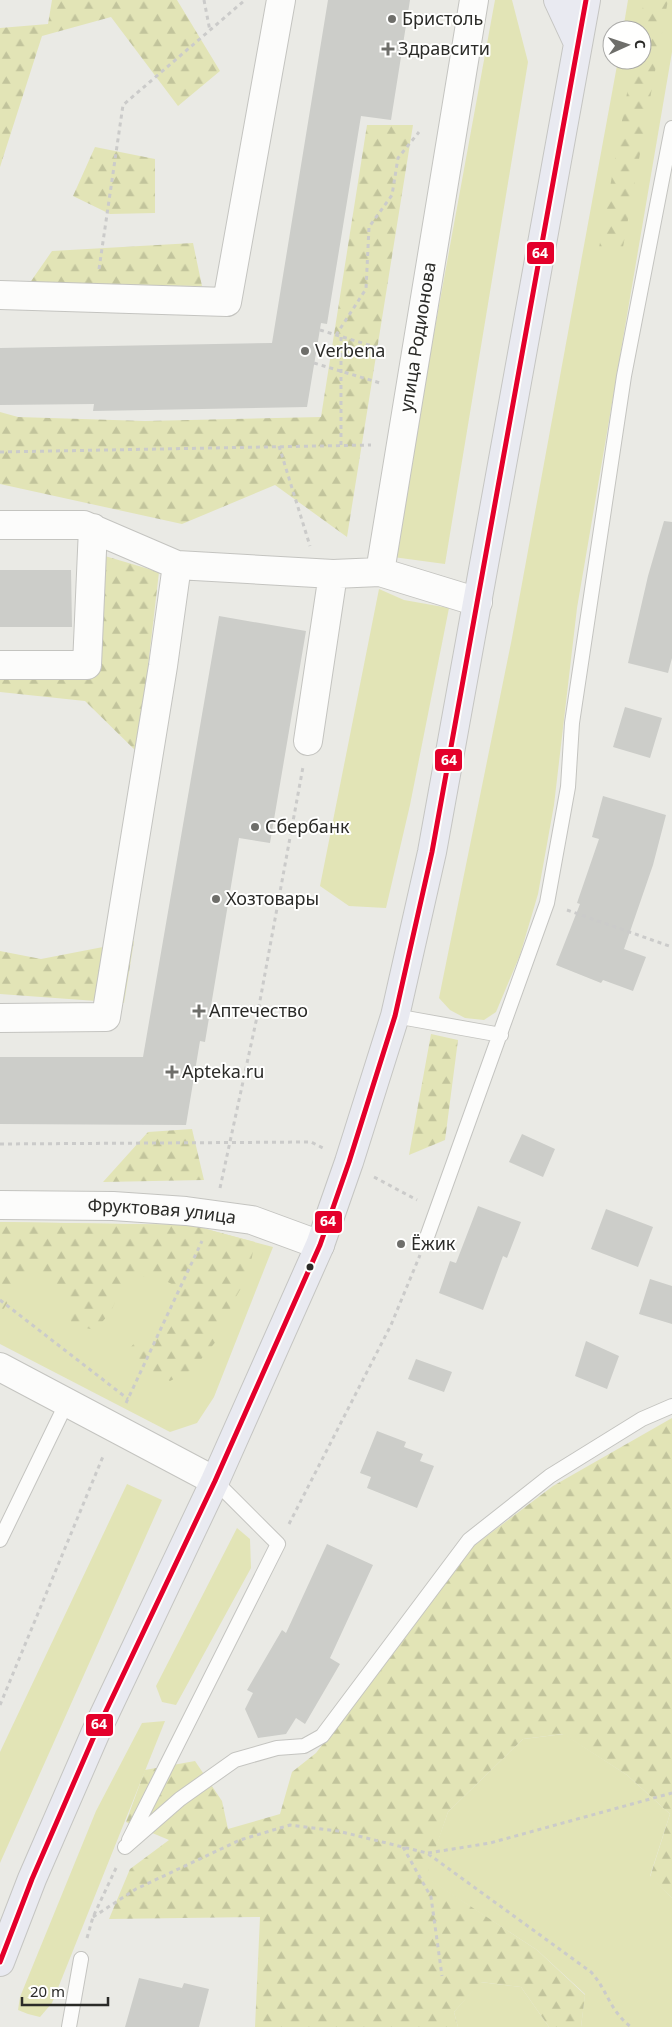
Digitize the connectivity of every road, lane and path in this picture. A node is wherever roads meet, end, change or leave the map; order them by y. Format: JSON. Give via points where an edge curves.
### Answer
{"nodes":[{"id":1,"x":204,"y":0,"type":"edge"},
{"id":2,"x":245,"y":0,"type":"edge"},
{"id":3,"x":281,"y":0,"type":"edge"},
{"id":4,"x":474,"y":0,"type":"edge"},
{"id":5,"x":558,"y":0,"type":"edge"},
{"id":6,"x":586,"y":0,"type":"edge"},
{"id":7,"x":210,"y":31,"type":"junction"},
{"id":8,"x":578,"y":43,"type":"junction"},
{"id":9,"x":672,"y":128,"type":"edge"},
{"id":10,"x":419,"y":132,"type":"dead end"},
{"id":11,"x":0,"y":295,"type":"edge"},
{"id":12,"x":95,"y":298,"type":"junction"},
{"id":13,"x":320,"y":330,"type":"dead end"},
{"id":14,"x":336,"y":335,"type":"junction"},
{"id":15,"x":341,"y":337,"type":"junction"},
{"id":16,"x":316,"y":349,"type":"dead end"},
{"id":17,"x":385,"y":350,"type":"dead end"},
{"id":18,"x":341,"y":354,"type":"junction"},
{"id":19,"x":314,"y":363,"type":"dead end"},
{"id":20,"x":340,"y":371,"type":"junction"},
{"id":21,"x":380,"y":383,"type":"dead end"},
{"id":22,"x":341,"y":445,"type":"junction"},
{"id":23,"x":371,"y":445,"type":"dead end"},
{"id":24,"x":279,"y":446,"type":"junction"},
{"id":25,"x":0,"y":452,"type":"edge"},
{"id":26,"x":0,"y":525,"type":"edge"},
{"id":27,"x":93,"y":528,"type":"junction"},
{"id":28,"x":312,"y":552,"type":"dead end"},
{"id":29,"x":177,"y":565,"type":"junction"},
{"id":30,"x":380,"y":572,"type":"junction"},
{"id":31,"x":333,"y":574,"type":"junction"},
{"id":32,"x":478,"y":602,"type":"junction"},
{"id":33,"x":0,"y":664,"type":"edge"},
{"id":34,"x":308,"y":740,"type":"joint"},
{"id":35,"x":547,"y":903,"type":"junction"},
{"id":36,"x":672,"y":948,"type":"edge"},
{"id":37,"x":395,"y":1016,"type":"junction"},
{"id":38,"x":0,"y":1018,"type":"edge"},
{"id":39,"x":501,"y":1035,"type":"junction"},
{"id":40,"x":230,"y":1143,"type":"junction"},
{"id":41,"x":0,"y":1144,"type":"edge"},
{"id":42,"x":0,"y":1205,"type":"edge"},
{"id":43,"x":214,"y":1215,"type":"junction"},
{"id":44,"x":428,"y":1237,"type":"joint"},
{"id":45,"x":320,"y":1245,"type":"junction"},
{"id":46,"x":0,"y":1300,"type":"edge"},
{"id":47,"x":0,"y":1367,"type":"edge"},
{"id":48,"x":128,"y":1399,"type":"junction"},
{"id":49,"x":67,"y":1402,"type":"junction"},
{"id":50,"x":672,"y":1406,"type":"edge"},
{"id":51,"x":115,"y":1427,"type":"junction"},
{"id":52,"x":215,"y":1481,"type":"junction"},
{"id":53,"x":0,"y":1540,"type":"edge"},
{"id":54,"x":278,"y":1544,"type":"junction"},
{"id":55,"x":0,"y":1705,"type":"edge"},
{"id":56,"x":672,"y":1793,"type":"edge"},
{"id":57,"x":126,"y":1847,"type":"junction"},
{"id":58,"x":403,"y":1847,"type":"junction"},
{"id":59,"x":427,"y":1853,"type":"junction"},
{"id":60,"x":93,"y":1917,"type":"junction"},
{"id":61,"x":81,"y":1959,"type":"joint"},
{"id":62,"x":0,"y":1962,"type":"edge"},
{"id":63,"x":442,"y":1976,"type":"dead end"},
{"id":64,"x":70,"y":2027,"type":"edge"},
{"id":65,"x":632,"y":2027,"type":"edge"}],
"edges":[{"from":1,"to":7,"type":"path"},
{"from":2,"to":7,"type":"path"},
{"from":3,"to":12,"type":"street","via":[[227,302]]},
{"from":4,"to":30,"type":"street","name":"улица Родионова"},
{"from":5,"to":8,"type":"main road"},
{"from":6,"to":8,"type":"main road"},
{"from":7,"to":12,"type":"path","via":[[123,105]]},
{"from":8,"to":32,"type":"main road"},
{"from":9,"to":35,"type":"lane","via":[[624,376],[572,723],[568,787]]},
{"from":10,"to":14,"type":"path","via":[[398,158],[392,195],[369,227],[366,289]]},
{"from":11,"to":12,"type":"street"},
{"from":13,"to":14,"type":"path"},
{"from":14,"to":15,"type":"path"},
{"from":15,"to":17,"type":"path"},
{"from":15,"to":18,"type":"path"},
{"from":16,"to":18,"type":"path"},
{"from":18,"to":20,"type":"path"},
{"from":19,"to":20,"type":"path"},
{"from":20,"to":21,"type":"path"},
{"from":20,"to":22,"type":"path"},
{"from":22,"to":23,"type":"path"},
{"from":22,"to":24,"type":"path"},
{"from":24,"to":25,"type":"path"},
{"from":24,"to":28,"type":"path"},
{"from":26,"to":27,"type":"street","via":[[84,525]]},
{"from":27,"to":29,"type":"street"},
{"from":27,"to":33,"type":"street","via":[[87,665]]},
{"from":29,"to":31,"type":"street"},
{"from":29,"to":38,"type":"street","via":[[106,1016]]},
{"from":30,"to":31,"type":"street"},
{"from":30,"to":32,"type":"street"},
{"from":31,"to":34,"type":"street"},
{"from":32,"to":37,"type":"main road","via":[[432,852]]},
{"from":34,"to":40,"type":"path","via":[[257,1017]]},
{"from":35,"to":36,"type":"path"},
{"from":35,"to":39,"type":"lane"},
{"from":37,"to":39,"type":"lane"},
{"from":37,"to":45,"type":"main road"},
{"from":39,"to":44,"type":"lane"},
{"from":40,"to":41,"type":"path"},
{"from":40,"to":43,"type":"path"},
{"from":42,"to":43,"type":"street","name":"Фруктовая улица","via":[[113,1206]]},
{"from":43,"to":45,"type":"street","name":"Фруктовая улица","via":[[252,1220]]},
{"from":43,"to":48,"type":"path"},
{"from":44,"to":54,"type":"path","via":[[391,1324]]},
{"from":45,"to":52,"type":"main road"},
{"from":46,"to":48,"type":"path"},
{"from":47,"to":49,"type":"street"},
{"from":48,"to":51,"type":"path"},
{"from":49,"to":51,"type":"street"},
{"from":49,"to":53,"type":"lane"},
{"from":50,"to":57,"type":"lane","via":[[642,1419],[550,1476],[469,1540],[322,1736],[304,1746],[277,1748],[235,1760],[180,1799]]},
{"from":51,"to":52,"type":"street"},
{"from":51,"to":55,"type":"path"},
{"from":52,"to":54,"type":"lane"},
{"from":52,"to":62,"type":"main road","via":[[95,1734]]},
{"from":54,"to":57,"type":"lane"},
{"from":56,"to":59,"type":"path","via":[[490,1843]]},
{"from":57,"to":60,"type":"path"},
{"from":58,"to":59,"type":"path"},
{"from":58,"to":60,"type":"path","via":[[338,1831],[290,1826],[240,1840],[136,1889]]},
{"from":58,"to":63,"type":"path","via":[[431,1897]]},
{"from":59,"to":65,"type":"path","via":[[591,1972],[600,1982],[610,2006]]},
{"from":60,"to":61,"type":"path"},
{"from":61,"to":64,"type":"lane"}]}
